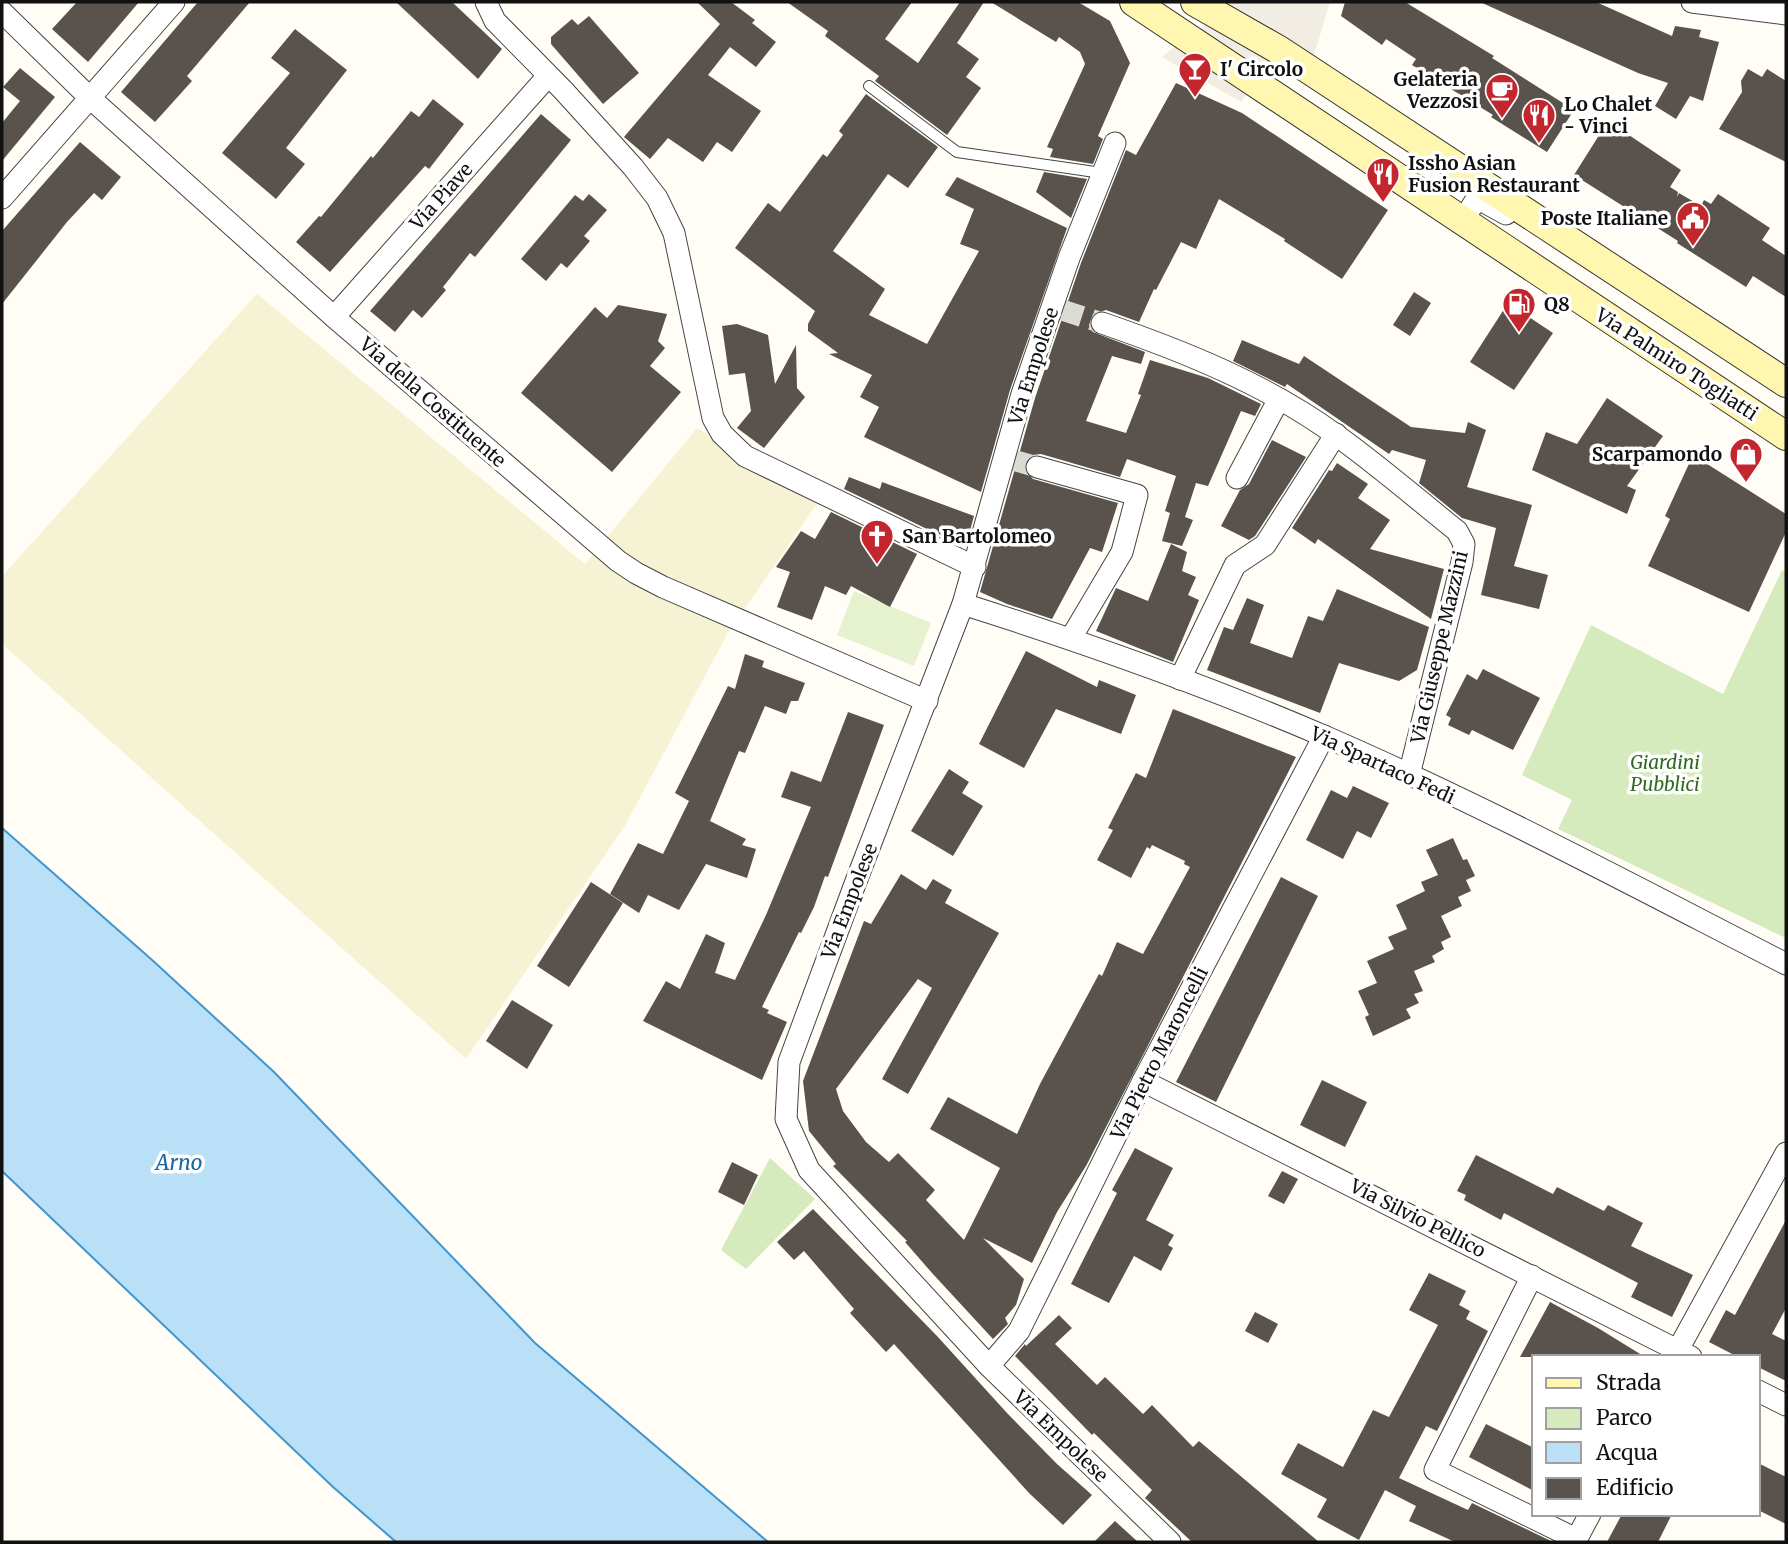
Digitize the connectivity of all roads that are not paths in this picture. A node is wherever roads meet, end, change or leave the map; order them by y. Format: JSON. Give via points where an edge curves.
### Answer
{"nodes":[{"id":1,"x":174,"y":2,"type":"edge"},
{"id":2,"x":486,"y":2,"type":"edge"},
{"id":3,"x":1134,"y":2,"type":"edge"},
{"id":4,"x":1195,"y":2,"type":"edge"},
{"id":5,"x":1692,"y":2,"type":"edge"},
{"id":6,"x":2,"y":12,"type":"edge"},
{"id":7,"x":1783,"y":17,"type":"edge"},
{"id":8,"x":548,"y":76,"type":"junction"},
{"id":9,"x":869,"y":86,"type":"dead end"},
{"id":10,"x":89,"y":97,"type":"junction"},
{"id":11,"x":1115,"y":144,"type":"dead end"},
{"id":12,"x":1102,"y":173,"type":"junction"},
{"id":13,"x":2,"y":198,"type":"edge"},
{"id":14,"x":1538,"y":220,"type":"junction"},
{"id":15,"x":1462,"y":222,"type":"junction"},
{"id":16,"x":334,"y":317,"type":"junction"},
{"id":17,"x":1102,"y":323,"type":"tunnel mouth"},
{"id":18,"x":1786,"y":383,"type":"edge"},
{"id":19,"x":1279,"y":400,"type":"junction"},
{"id":20,"x":1336,"y":434,"type":"junction"},
{"id":21,"x":1786,"y":436,"type":"edge"},
{"id":22,"x":1037,"y":467,"type":"tunnel mouth"},
{"id":23,"x":1237,"y":478,"type":"dead end"},
{"id":24,"x":975,"y":567,"type":"junction"},
{"id":25,"x":963,"y":604,"type":"junction"},
{"id":26,"x":1071,"y":638,"type":"junction"},
{"id":27,"x":1180,"y":679,"type":"junction"},
{"id":28,"x":927,"y":701,"type":"junction"},
{"id":29,"x":1324,"y":736,"type":"junction"},
{"id":30,"x":1409,"y":775,"type":"junction"},
{"id":31,"x":1786,"y":964,"type":"edge"},
{"id":32,"x":1143,"y":1081,"type":"junction"},
{"id":33,"x":1786,"y":1153,"type":"edge"},
{"id":34,"x":1532,"y":1276,"type":"junction"},
{"id":35,"x":1681,"y":1355,"type":"edge"},
{"id":36,"x":989,"y":1366,"type":"junction"},
{"id":37,"x":1760,"y":1392,"type":"edge"},
{"id":38,"x":1786,"y":1405,"type":"edge"},
{"id":39,"x":1589,"y":1516,"type":"edge"},
{"id":40,"x":1575,"y":1541,"type":"edge"},
{"id":41,"x":1171,"y":1542,"type":"edge"}],
"edges":[{"from":1,"to":10,"type":"street"},
{"from":2,"to":8,"type":"street","via":[[495,21]]},
{"from":3,"to":15,"type":"main road","name":"Via Palmiro Togliatti"},
{"from":4,"to":14,"type":"main road","via":[[1279,50]]},
{"from":5,"to":7,"type":"street"},
{"from":6,"to":10,"type":"street","name":"Via della Costituente"},
{"from":8,"to":16,"type":"street","name":"Via Piave"},
{"from":8,"to":24,"type":"street","via":[[657,198],[674,233],[713,418],[722,434],[745,456]]},
{"from":9,"to":12,"type":"lane","via":[[957,152]]},
{"from":10,"to":13,"type":"street"},
{"from":10,"to":16,"type":"street","name":"Via della Costituente"},
{"from":11,"to":12,"type":"street","name":"Via Empolese"},
{"from":12,"to":24,"type":"street","name":"Via Empolese","via":[[1057,309],[1022,394],[1009,460]]},
{"from":14,"to":15,"type":"street","via":[[1529,226],[1477,198]]},
{"from":14,"to":18,"type":"main road"},
{"from":15,"to":21,"type":"main road","name":"Via Palmiro Togliatti"},
{"from":16,"to":28,"type":"street","name":"Via della Costituente","via":[[636,573]]},
{"from":17,"to":19,"type":"street","name":"Via Giuseppe Mazzini","via":[[1212,365]]},
{"from":19,"to":20,"type":"street","name":"Via Giuseppe Mazzini"},
{"from":19,"to":23,"type":"street"},
{"from":20,"to":27,"type":"street","via":[[1265,545],[1235,565]]},
{"from":20,"to":30,"type":"street","name":"Via Giuseppe Mazzini","via":[[1457,531],[1464,544]]},
{"from":22,"to":26,"type":"street","via":[[1137,495],[1122,552]]},
{"from":24,"to":25,"type":"street","name":"Via Empolese"},
{"from":25,"to":26,"type":"street","name":"Via Spartaco Fedi"},
{"from":25,"to":28,"type":"street","name":"Via Empolese"},
{"from":26,"to":27,"type":"street","name":"Via Spartaco Fedi"},
{"from":27,"to":29,"type":"street","name":"Via Spartaco Fedi"},
{"from":28,"to":36,"type":"street","name":"Via Empolese","via":[[789,1062],[786,1119],[809,1170]]},
{"from":29,"to":30,"type":"street","name":"Via Spartaco Fedi"},
{"from":29,"to":32,"type":"street","name":"Via Pietro Maroncelli"},
{"from":30,"to":31,"type":"street","name":"Via Spartaco Fedi"},
{"from":32,"to":34,"type":"street","name":"Via Silvio Pellico"},
{"from":32,"to":36,"type":"street","name":"Via Pietro Maroncelli","via":[[1019,1331]]},
{"from":33,"to":35,"type":"street"},
{"from":34,"to":35,"type":"street","name":"Via Silvio Pellico"},
{"from":34,"to":40,"type":"street","via":[[1435,1470]]},
{"from":36,"to":41,"type":"street","name":"Via Empolese"},
{"from":37,"to":38,"type":"street"},
{"from":39,"to":40,"type":"street"}]}
